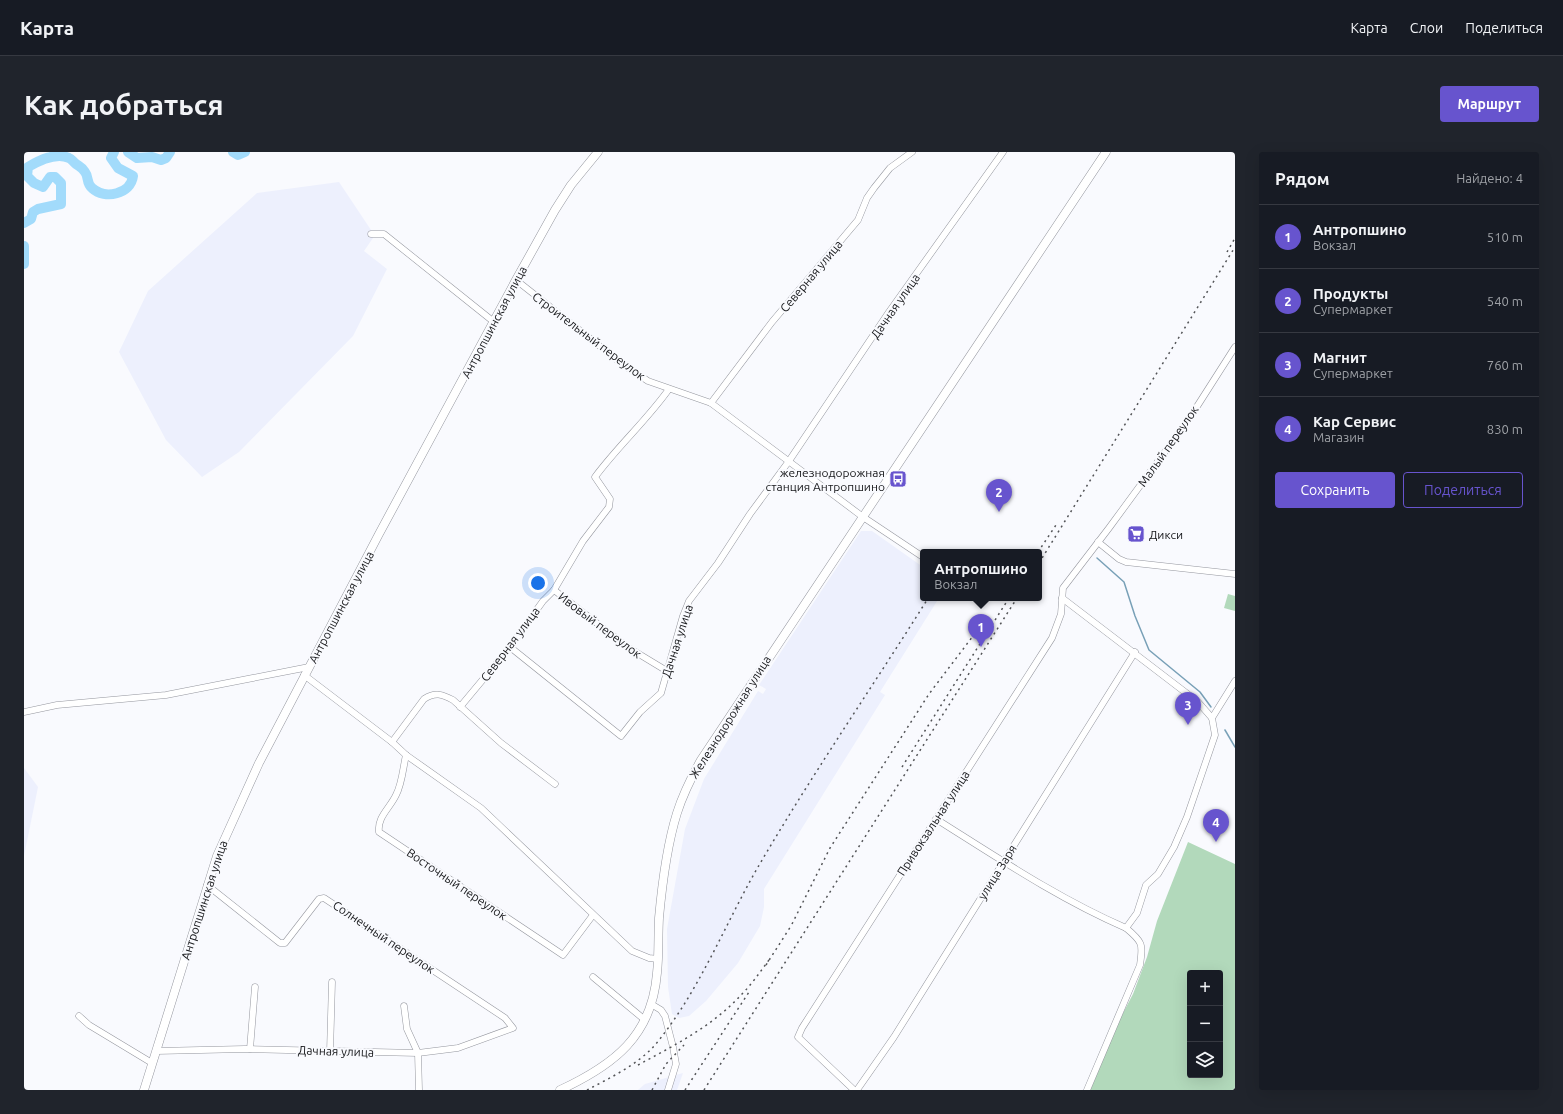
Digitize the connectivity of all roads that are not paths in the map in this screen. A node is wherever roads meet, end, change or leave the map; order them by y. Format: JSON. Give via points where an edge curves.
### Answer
{"nodes":[{"id":1,"x":598,"y":152,"type":"edge"},
{"id":2,"x":912,"y":152,"type":"edge"},
{"id":3,"x":1003,"y":152,"type":"edge"},
{"id":4,"x":1106,"y":152,"type":"edge"},
{"id":5,"x":371,"y":234,"type":"dead end"},
{"id":6,"x":516,"y":280,"type":"junction"},
{"id":7,"x":494,"y":322,"type":"junction"},
{"id":8,"x":1235,"y":347,"type":"edge"},
{"id":9,"x":669,"y":389,"type":"junction"},
{"id":10,"x":711,"y":403,"type":"junction"},
{"id":11,"x":789,"y":462,"type":"junction"},
{"id":12,"x":862,"y":517,"type":"junction"},
{"id":13,"x":1098,"y":542,"type":"junction"},
{"id":14,"x":920,"y":555,"type":"edge"},
{"id":15,"x":1235,"y":574,"type":"edge"},
{"id":16,"x":554,"y":590,"type":"junction"},
{"id":17,"x":1062,"y":598,"type":"junction"},
{"id":18,"x":510,"y":647,"type":"junction"},
{"id":19,"x":1135,"y":652,"type":"junction"},
{"id":20,"x":309,"y":667,"type":"junction"},
{"id":21,"x":667,"y":671,"type":"junction"},
{"id":22,"x":304,"y":675,"type":"junction"},
{"id":23,"x":1235,"y":681,"type":"edge"},
{"id":24,"x":460,"y":707,"type":"junction"},
{"id":25,"x":24,"y":712,"type":"edge"},
{"id":26,"x":1214,"y":716,"type":"junction"},
{"id":27,"x":392,"y":742,"type":"junction"},
{"id":28,"x":406,"y":755,"type":"junction"},
{"id":29,"x":555,"y":784,"type":"dead end"},
{"id":30,"x":936,"y":819,"type":"junction"},
{"id":31,"x":1004,"y":862,"type":"junction"},
{"id":32,"x":207,"y":885,"type":"junction"},
{"id":33,"x":593,"y":915,"type":"junction"},
{"id":34,"x":1126,"y":928,"type":"junction"},
{"id":35,"x":658,"y":959,"type":"junction"},
{"id":36,"x":593,"y":977,"type":"dead end"},
{"id":37,"x":332,"y":982,"type":"dead end"},
{"id":38,"x":255,"y":987,"type":"dead end"},
{"id":39,"x":650,"y":1004,"type":"junction"},
{"id":40,"x":404,"y":1006,"type":"dead end"},
{"id":41,"x":80,"y":1016,"type":"dead end"},
{"id":42,"x":645,"y":1020,"type":"junction"},
{"id":43,"x":513,"y":1028,"type":"joint"},
{"id":44,"x":250,"y":1049,"type":"junction"},
{"id":45,"x":156,"y":1051,"type":"junction"},
{"id":46,"x":330,"y":1052,"type":"junction"},
{"id":47,"x":418,"y":1053,"type":"junction"},
{"id":48,"x":152,"y":1062,"type":"junction"},
{"id":49,"x":144,"y":1090,"type":"edge"},
{"id":50,"x":419,"y":1090,"type":"edge"},
{"id":51,"x":560,"y":1090,"type":"edge"},
{"id":52,"x":668,"y":1090,"type":"edge"},
{"id":53,"x":854,"y":1090,"type":"edge"},
{"id":54,"x":857,"y":1090,"type":"edge"},
{"id":55,"x":1087,"y":1090,"type":"edge"}],
"edges":[{"from":1,"to":6,"type":"street","name":"Антропшинская улица","via":[[563,198]]},
{"from":2,"to":10,"type":"street","name":"Северная улица","via":[[890,168],[867,198],[858,220],[772,322]]},
{"from":3,"to":11,"type":"street","name":"Дачная улица","via":[[889,312]]},
{"from":4,"to":12,"type":"street","name":"Железнодорожная улица"},
{"from":5,"to":7,"type":"street","via":[[384,234]]},
{"from":6,"to":7,"type":"street","name":"Антропшинская улица"},
{"from":6,"to":9,"type":"street","name":"Строительный переулок","via":[[625,366],[648,381]]},
{"from":7,"to":20,"type":"street","name":"Антропшинская улица"},
{"from":8,"to":13,"type":"street","name":"Малый переулок","via":[[1189,419]]},
{"from":9,"to":10,"type":"street","name":"Строительный переулок"},
{"from":9,"to":16,"type":"street","name":"Северная улица","via":[[595,477],[610,500],[609,507],[584,541]]},
{"from":10,"to":11,"type":"street","name":"Строительный переулок"},
{"from":11,"to":12,"type":"street","name":"Строительный переулок"},
{"from":11,"to":21,"type":"street","name":"Дачная улица","via":[[689,601]]},
{"from":12,"to":14,"type":"street","name":"Строительный переулок"},
{"from":12,"to":35,"type":"street","name":"Железнодорожная улица","via":[[746,690],[687,786],[677,814],[664,881],[659,918]]},
{"from":13,"to":15,"type":"street","via":[[1126,562]]},
{"from":13,"to":17,"type":"street","name":"Привокзальная улица","via":[[1064,588]]},
{"from":16,"to":18,"type":"street","name":"Северная улица","via":[[543,600]]},
{"from":16,"to":21,"type":"street","name":"Ивовый переулок","via":[[629,648]]},
{"from":17,"to":19,"type":"street"},
{"from":17,"to":30,"type":"street","name":"Привокзальная улица","via":[[1052,638]]},
{"from":18,"to":21,"type":"street","name":"Дачная улица","via":[[621,736],[640,712],[661,693]]},
{"from":18,"to":24,"type":"street","name":"Северная улица"},
{"from":19,"to":26,"type":"street"},
{"from":19,"to":31,"type":"street","name":"улица Заря"},
{"from":20,"to":22,"type":"street","name":"Антропшинская улица"},
{"from":20,"to":25,"type":"street","via":[[166,695],[57,705]]},
{"from":22,"to":27,"type":"street"},
{"from":22,"to":32,"type":"street","name":"Антропшинская улица","via":[[259,763],[217,856]]},
{"from":23,"to":26,"type":"street"},
{"from":24,"to":27,"type":"street","via":[[444,696],[430,695],[424,699]]},
{"from":24,"to":29,"type":"street","via":[[501,743]]},
{"from":26,"to":34,"type":"street","via":[[1215,735],[1187,817],[1158,874],[1146,885],[1137,913]]},
{"from":27,"to":28,"type":"street"},
{"from":28,"to":33,"type":"street","via":[[481,808]]},
{"from":28,"to":33,"type":"street","name":"Восточный переулок","via":[[396,795],[378,826],[379,832],[563,955]]},
{"from":30,"to":31,"type":"street"},
{"from":30,"to":53,"type":"street","name":"Привокзальная улица","via":[[798,1037]]},
{"from":31,"to":34,"type":"street","via":[[1091,913]]},
{"from":31,"to":54,"type":"street","name":"улица Заря","via":[[894,1037]]},
{"from":32,"to":43,"type":"street","name":"Солнечный переулок","via":[[280,943],[285,943],[319,899],[324,898],[505,1018]]},
{"from":32,"to":45,"type":"street","name":"Антропшинская улица"},
{"from":33,"to":35,"type":"street","via":[[632,951]]},
{"from":34,"to":55,"type":"street","via":[[1140,940],[1143,948],[1140,965]]},
{"from":35,"to":39,"type":"street","name":"Железнодорожная улица"},
{"from":36,"to":42,"type":"street"},
{"from":37,"to":46,"type":"street"},
{"from":38,"to":44,"type":"street"},
{"from":39,"to":42,"type":"street","name":"Железнодорожная улица"},
{"from":39,"to":52,"type":"street","via":[[661,1010],[665,1016],[673,1046],[676,1064]]},
{"from":40,"to":47,"type":"street","via":[[407,1029]]},
{"from":41,"to":48,"type":"street","via":[[90,1025]]},
{"from":42,"to":51,"type":"street","name":"Железнодорожная улица","via":[[630,1043],[611,1061],[590,1076]]},
{"from":43,"to":47,"type":"street","name":"Дачная улица","via":[[458,1048]]},
{"from":44,"to":45,"type":"street","name":"Дачная улица"},
{"from":44,"to":46,"type":"street","name":"Дачная улица"},
{"from":45,"to":48,"type":"street","name":"Антропшинская улица"},
{"from":46,"to":47,"type":"street","name":"Дачная улица"},
{"from":47,"to":50,"type":"street"},
{"from":48,"to":49,"type":"street","name":"Антропшинская улица"}]}
